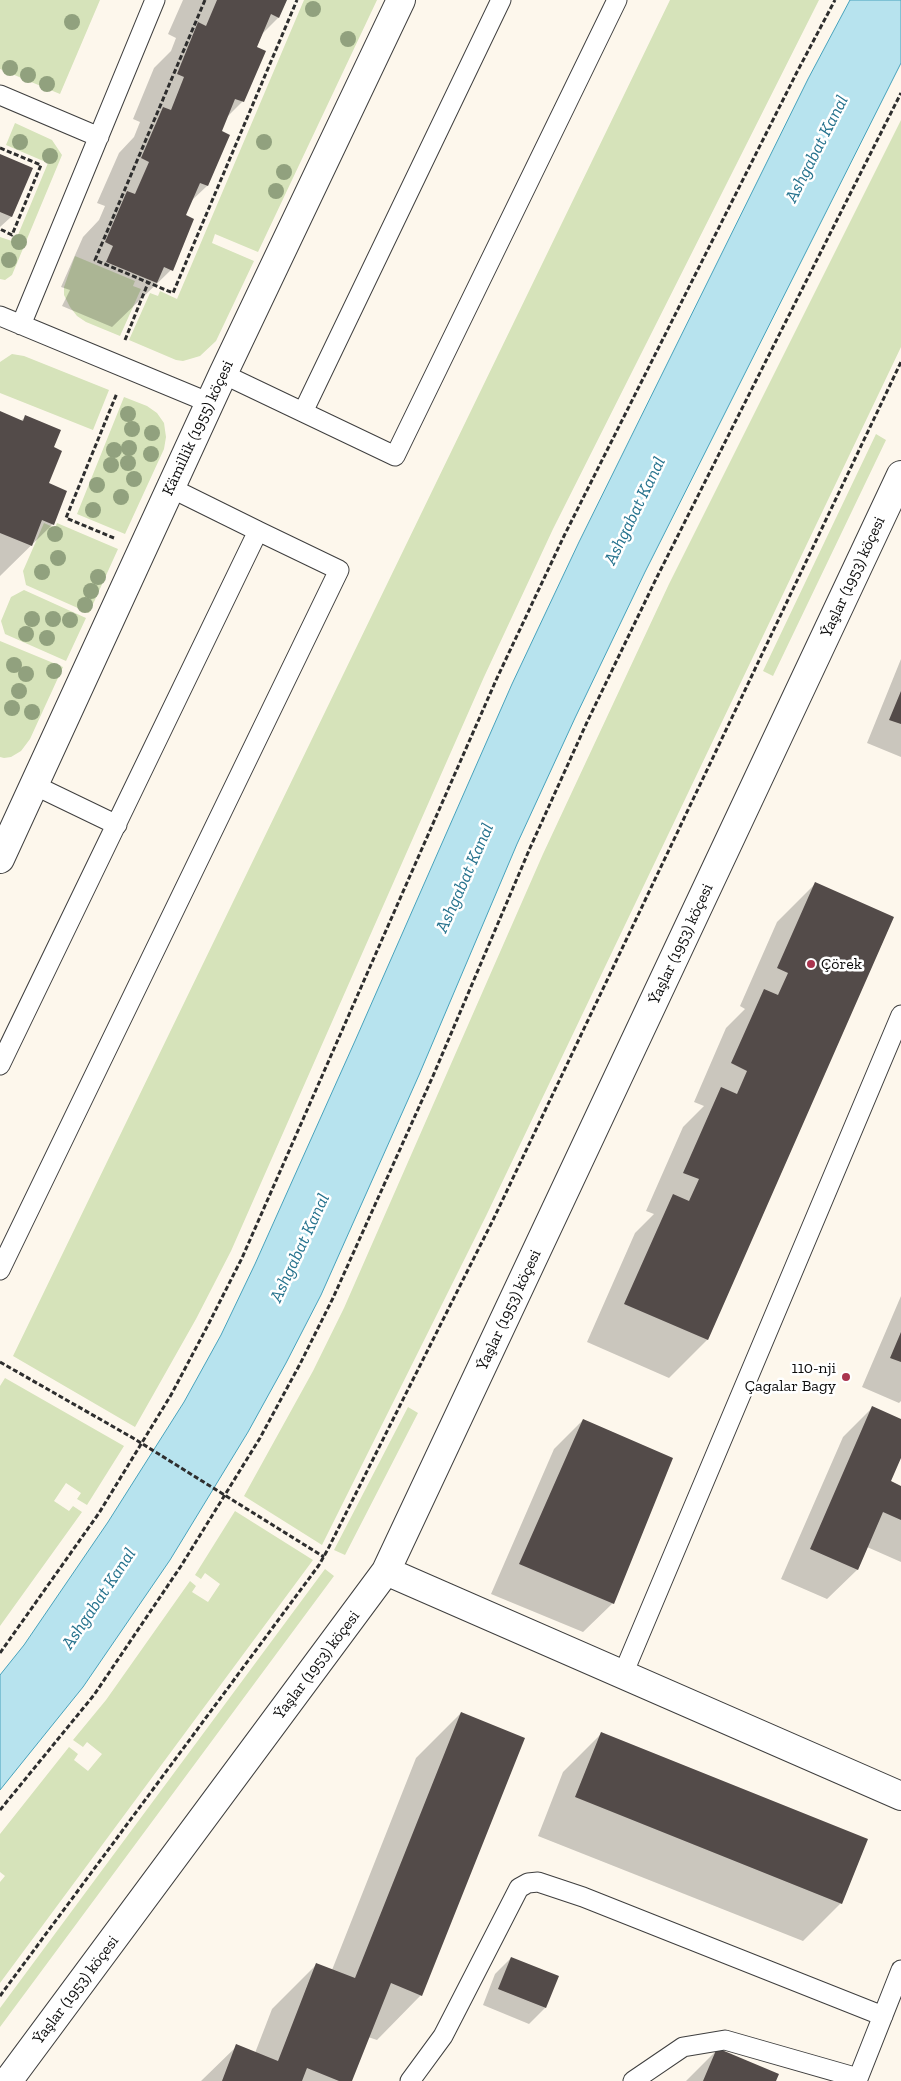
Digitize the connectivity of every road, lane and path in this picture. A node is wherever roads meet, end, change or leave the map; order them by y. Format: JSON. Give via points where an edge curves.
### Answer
{"nodes":[{"id":1,"x":155,"y":0,"type":"edge"},
{"id":2,"x":205,"y":0,"type":"edge"},
{"id":3,"x":297,"y":0,"type":"edge"},
{"id":4,"x":401,"y":0,"type":"edge"},
{"id":5,"x":502,"y":0,"type":"edge"},
{"id":6,"x":836,"y":0,"type":"edge"},
{"id":7,"x":615,"y":1,"type":"edge"},
{"id":8,"x":901,"y":93,"type":"edge"},
{"id":9,"x":0,"y":95,"type":"edge"},
{"id":10,"x":99,"y":136,"type":"junction"},
{"id":11,"x":0,"y":148,"type":"edge"},
{"id":12,"x":0,"y":230,"type":"edge"},
{"id":13,"x":148,"y":283,"type":"junction"},
{"id":14,"x":0,"y":316,"type":"edge"},
{"id":15,"x":21,"y":325,"type":"junction"},
{"id":16,"x":125,"y":338,"type":"dead end"},
{"id":17,"x":901,"y":362,"type":"edge"},
{"id":18,"x":223,"y":374,"type":"junction"},
{"id":19,"x":117,"y":394,"type":"dead end"},
{"id":20,"x":210,"y":403,"type":"junction"},
{"id":21,"x":303,"y":412,"type":"junction"},
{"id":22,"x":901,"y":475,"type":"edge"},
{"id":23,"x":170,"y":488,"type":"junction"},
{"id":24,"x":258,"y":531,"type":"junction"},
{"id":25,"x":122,"y":542,"type":"dead end"},
{"id":26,"x":34,"y":785,"type":"junction"},
{"id":27,"x":117,"y":824,"type":"junction"},
{"id":28,"x":1,"y":852,"type":"edge"},
{"id":29,"x":901,"y":1015,"type":"edge"},
{"id":30,"x":0,"y":1065,"type":"edge"},
{"id":31,"x":0,"y":1270,"type":"edge"},
{"id":32,"x":0,"y":1362,"type":"edge"},
{"id":33,"x":142,"y":1444,"type":"junction"},
{"id":34,"x":225,"y":1495,"type":"junction"},
{"id":35,"x":324,"y":1557,"type":"junction"},
{"id":36,"x":386,"y":1571,"type":"junction"},
{"id":37,"x":0,"y":1653,"type":"edge"},
{"id":38,"x":623,"y":1674,"type":"junction"},
{"id":39,"x":901,"y":1796,"type":"edge"},
{"id":40,"x":0,"y":1810,"type":"edge"},
{"id":41,"x":901,"y":1970,"type":"edge"},
{"id":42,"x":0,"y":1996,"type":"edge"},
{"id":43,"x":883,"y":2016,"type":"junction"},
{"id":44,"x":858,"y":2079,"type":"edge"},
{"id":45,"x":8,"y":2081,"type":"edge"},
{"id":46,"x":410,"y":2081,"type":"edge"},
{"id":47,"x":633,"y":2081,"type":"edge"}],
"edges":[{"from":1,"to":10,"type":"lane"},
{"from":2,"to":13,"type":"path","via":[[95,260]]},
{"from":3,"to":13,"type":"path","via":[[173,293]]},
{"from":4,"to":18,"type":"street","name":"Kämillik (1955) köçesi"},
{"from":5,"to":21,"type":"lane"},
{"from":6,"to":33,"type":"path","via":[[564,536],[497,678],[242,1258]]},
{"from":7,"to":21,"type":"lane","via":[[395,456]]},
{"from":8,"to":34,"type":"path","via":[[661,568],[588,720],[333,1298],[260,1438]]},
{"from":9,"to":10,"type":"lane"},
{"from":10,"to":15,"type":"lane"},
{"from":11,"to":12,"type":"path","via":[[41,165],[12,234]]},
{"from":13,"to":16,"type":"path"},
{"from":14,"to":15,"type":"lane"},
{"from":15,"to":20,"type":"lane"},
{"from":17,"to":35,"type":"path","via":[[493,1220]]},
{"from":18,"to":20,"type":"street","name":"Kämillik (1955) köçesi"},
{"from":18,"to":21,"type":"lane"},
{"from":19,"to":25,"type":"path","via":[[66,518]]},
{"from":20,"to":23,"type":"street","name":"Kämillik (1955) köçesi"},
{"from":22,"to":36,"type":"street","name":"Ýaşlar (1953) köçesi"},
{"from":23,"to":24,"type":"lane"},
{"from":23,"to":26,"type":"street","name":"Kämillik (1955) köçesi"},
{"from":24,"to":27,"type":"lane"},
{"from":24,"to":31,"type":"lane","via":[[339,570]]},
{"from":26,"to":27,"type":"lane"},
{"from":26,"to":28,"type":"street","name":"Kämillik (1955) köçesi"},
{"from":27,"to":30,"type":"lane"},
{"from":29,"to":38,"type":"lane"},
{"from":32,"to":33,"type":"path"},
{"from":33,"to":34,"type":"path"},
{"from":33,"to":37,"type":"path","via":[[99,1513]]},
{"from":34,"to":35,"type":"path"},
{"from":34,"to":40,"type":"path","via":[[182,1566],[94,1695]]},
{"from":35,"to":42,"type":"path"},
{"from":36,"to":38,"type":"street"},
{"from":36,"to":45,"type":"street","name":"Ýaşlar (1953) köçesi"},
{"from":38,"to":39,"type":"street"},
{"from":41,"to":43,"type":"lane"},
{"from":43,"to":44,"type":"lane"},
{"from":43,"to":46,"type":"lane","via":[[583,1897],[538,1882],[528,1883],[519,1888],[443,2036]]},
{"from":44,"to":47,"type":"lane","via":[[725,2040],[682,2047]]}]}
